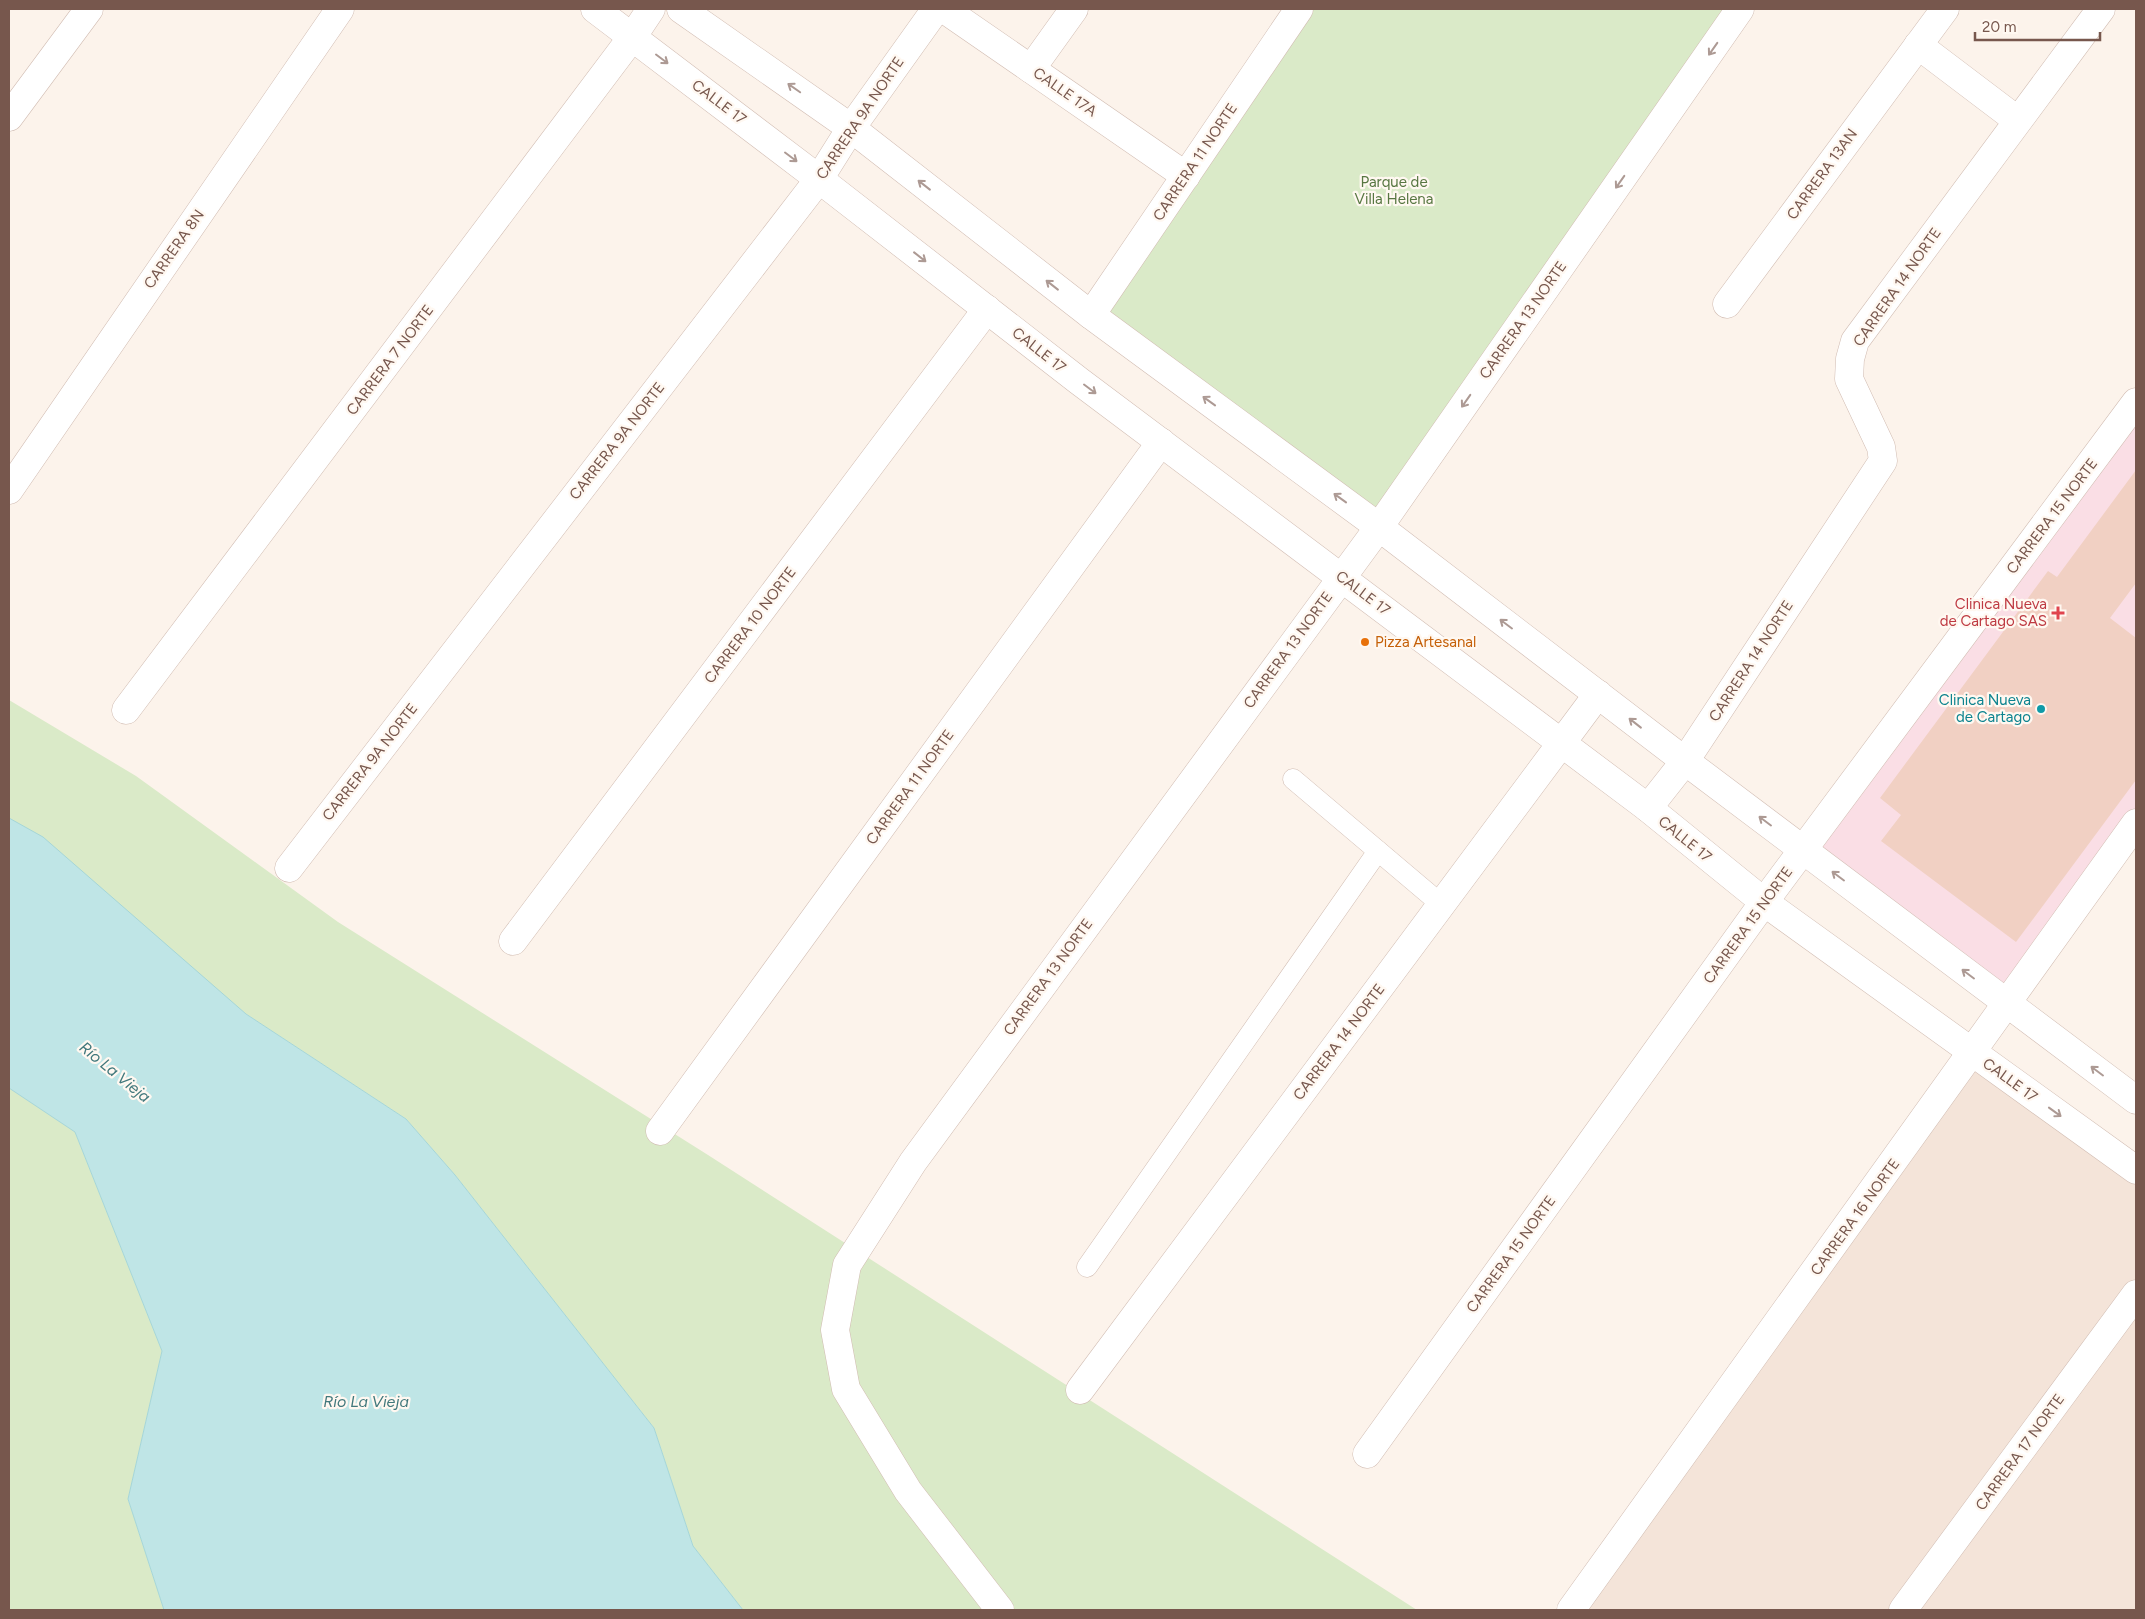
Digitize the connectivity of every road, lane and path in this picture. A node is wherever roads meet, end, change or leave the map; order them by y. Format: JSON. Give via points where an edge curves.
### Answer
{"nodes":[{"id":1,"x":89,"y":9,"type":"edge"},
{"id":2,"x":340,"y":9,"type":"edge"},
{"id":3,"x":595,"y":9,"type":"edge"},
{"id":4,"x":651,"y":9,"type":"edge"},
{"id":5,"x":681,"y":9,"type":"edge"},
{"id":6,"x":936,"y":9,"type":"edge"},
{"id":7,"x":944,"y":9,"type":"edge"},
{"id":8,"x":1074,"y":9,"type":"edge"},
{"id":9,"x":1300,"y":9,"type":"edge"},
{"id":10,"x":1740,"y":9,"type":"edge"},
{"id":11,"x":1945,"y":9,"type":"edge"},
{"id":12,"x":2101,"y":9,"type":"edge"},
{"id":13,"x":633,"y":36,"type":"junction"},
{"id":14,"x":1918,"y":45,"type":"junction"},
{"id":15,"x":1032,"y":68,"type":"junction"},
{"id":16,"x":9,"y":117,"type":"edge"},
{"id":17,"x":2017,"y":120,"type":"junction"},
{"id":18,"x":851,"y":128,"type":"junction"},
{"id":19,"x":1186,"y":176,"type":"junction"},
{"id":20,"x":819,"y":178,"type":"junction"},
{"id":21,"x":1727,"y":304,"type":"dead end"},
{"id":22,"x":986,"y":309,"type":"junction"},
{"id":23,"x":1091,"y":315,"type":"junction"},
{"id":24,"x":2136,"y":402,"type":"edge"},
{"id":25,"x":1161,"y":442,"type":"junction"},
{"id":26,"x":9,"y":490,"type":"edge"},
{"id":27,"x":1379,"y":526,"type":"junction"},
{"id":28,"x":1341,"y":576,"type":"junction"},
{"id":29,"x":1598,"y":694,"type":"junction"},
{"id":30,"x":126,"y":710,"type":"dead end"},
{"id":31,"x":1562,"y":743,"type":"junction"},
{"id":32,"x":1685,"y":761,"type":"junction"},
{"id":33,"x":1293,"y":780,"type":"dead end"},
{"id":34,"x":1648,"y":808,"type":"junction"},
{"id":35,"x":2136,"y":823,"type":"edge"},
{"id":36,"x":1804,"y":850,"type":"junction"},
{"id":37,"x":1378,"y":851,"type":"junction"},
{"id":38,"x":289,"y":868,"type":"dead end"},
{"id":39,"x":1764,"y":902,"type":"junction"},
{"id":40,"x":1442,"y":905,"type":"junction"},
{"id":41,"x":513,"y":941,"type":"dead end"},
{"id":42,"x":2006,"y":1003,"type":"junction"},
{"id":43,"x":1973,"y":1053,"type":"junction"},
{"id":44,"x":2136,"y":1100,"type":"edge"},
{"id":45,"x":660,"y":1131,"type":"dead end"},
{"id":46,"x":2136,"y":1170,"type":"edge"},
{"id":47,"x":1087,"y":1267,"type":"dead end"},
{"id":48,"x":2136,"y":1294,"type":"edge"},
{"id":49,"x":1080,"y":1390,"type":"dead end"},
{"id":50,"x":1367,"y":1454,"type":"dead end"},
{"id":51,"x":1000,"y":1610,"type":"edge"},
{"id":52,"x":1571,"y":1610,"type":"edge"},
{"id":53,"x":1903,"y":1610,"type":"edge"}],
"edges":[{"from":1,"to":16,"type":"street"},
{"from":2,"to":26,"type":"street","name":"CARRERA 8N"},
{"from":3,"to":13,"type":"street","name":"CALLE 17"},
{"from":4,"to":13,"type":"street","name":"CARRERA 7 NORTE"},
{"from":18,"to":5,"type":"street","one_way":true},
{"from":6,"to":18,"type":"street","name":"CARRERA 9A NORTE"},
{"from":7,"to":15,"type":"street","name":"CALLE 17A"},
{"from":8,"to":15,"type":"street"},
{"from":9,"to":19,"type":"street","name":"CARRERA 11 NORTE"},
{"from":10,"to":27,"type":"street","name":"CARRERA 13 NORTE","one_way":true},
{"from":11,"to":14,"type":"street","name":"CARRERA 13AN"},
{"from":12,"to":17,"type":"street","name":"CARRERA 14 NORTE"},
{"from":13,"to":20,"type":"street","name":"CALLE 17","one_way":true},
{"from":13,"to":30,"type":"street","name":"CARRERA 7 NORTE"},
{"from":14,"to":17,"type":"street"},
{"from":14,"to":21,"type":"street","name":"CARRERA 13AN"},
{"from":15,"to":19,"type":"street","name":"CALLE 17A"},
{"from":17,"to":32,"type":"street","name":"CARRERA 14 NORTE","via":[[1855,341],[1850,359],[1850,379],[1881,447],[1883,461]]},
{"from":18,"to":20,"type":"street","name":"CARRERA 9A NORTE"},
{"from":23,"to":18,"type":"street","one_way":true},
{"from":19,"to":23,"type":"street","name":"CARRERA 11 NORTE"},
{"from":20,"to":22,"type":"street","name":"CALLE 17","one_way":true},
{"from":20,"to":38,"type":"street","name":"CARRERA 9A NORTE"},
{"from":22,"to":25,"type":"street","name":"CALLE 17","one_way":true},
{"from":22,"to":41,"type":"street","name":"CARRERA 10 NORTE"},
{"from":27,"to":23,"type":"street","one_way":true},
{"from":24,"to":36,"type":"street","name":"CARRERA 15 NORTE"},
{"from":25,"to":28,"type":"street","name":"CALLE 17"},
{"from":25,"to":45,"type":"street","name":"CARRERA 11 NORTE"},
{"from":27,"to":28,"type":"street","name":"CARRERA 13 NORTE"},
{"from":29,"to":27,"type":"street","one_way":true},
{"from":28,"to":31,"type":"street","name":"CALLE 17"},
{"from":28,"to":51,"type":"street","name":"CARRERA 13 NORTE","via":[[913,1162],[847,1265],[835,1330],[846,1390],[908,1491]]},
{"from":29,"to":31,"type":"street","name":"CARRERA 14 NORTE"},
{"from":32,"to":29,"type":"street","one_way":true},
{"from":31,"to":34,"type":"street","name":"CALLE 17"},
{"from":31,"to":40,"type":"street","name":"CARRERA 14 NORTE"},
{"from":32,"to":34,"type":"street","name":"CARRERA 14 NORTE"},
{"from":36,"to":32,"type":"street","one_way":true},
{"from":33,"to":37,"type":"lane"},
{"from":34,"to":39,"type":"street","name":"CALLE 17"},
{"from":35,"to":42,"type":"street","name":"CARRERA 16 NORTE"},
{"from":36,"to":39,"type":"street","name":"CARRERA 15 NORTE"},
{"from":42,"to":36,"type":"street","one_way":true},
{"from":37,"to":40,"type":"lane"},
{"from":37,"to":47,"type":"lane"},
{"from":39,"to":43,"type":"street","name":"CALLE 17"},
{"from":39,"to":50,"type":"street","name":"CARRERA 15 NORTE"},
{"from":40,"to":49,"type":"street","name":"CARRERA 14 NORTE"},
{"from":42,"to":43,"type":"street","name":"CARRERA 16 NORTE"},
{"from":44,"to":42,"type":"street","one_way":true},
{"from":43,"to":46,"type":"street","name":"CALLE 17","one_way":true},
{"from":43,"to":52,"type":"street","name":"CARRERA 16 NORTE"},
{"from":48,"to":53,"type":"street","name":"CARRERA 17 NORTE"}]}
